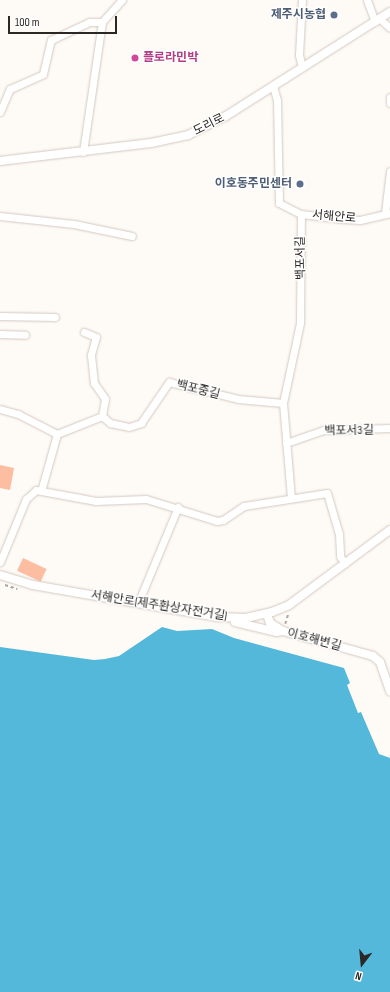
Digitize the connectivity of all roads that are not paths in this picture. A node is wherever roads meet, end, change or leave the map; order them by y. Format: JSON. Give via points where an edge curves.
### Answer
{"nodes":[{"id":1,"x":122,"y":0,"type":"edge"},
{"id":2,"x":302,"y":0,"type":"edge"},
{"id":3,"x":367,"y":0,"type":"edge"},
{"id":4,"x":390,"y":12,"type":"edge"},
{"id":5,"x":377,"y":20,"type":"junction"},
{"id":6,"x":102,"y":22,"type":"junction"},
{"id":7,"x":390,"y":28,"type":"edge"},
{"id":8,"x":302,"y":67,"type":"junction"},
{"id":9,"x":273,"y":86,"type":"junction"},
{"id":10,"x":390,"y":96,"type":"edge"},
{"id":11,"x":390,"y":103,"type":"edge"},
{"id":12,"x":0,"y":112,"type":"edge"},
{"id":13,"x":83,"y":152,"type":"junction"},
{"id":14,"x":0,"y":161,"type":"edge"},
{"id":15,"x":390,"y":171,"type":"edge"},
{"id":16,"x":388,"y":213,"type":"edge"},
{"id":17,"x":301,"y":214,"type":"junction"},
{"id":18,"x":0,"y":216,"type":"edge"},
{"id":19,"x":132,"y":236,"type":"dead end"},
{"id":20,"x":0,"y":316,"type":"edge"},
{"id":21,"x":55,"y":317,"type":"dead end"},
{"id":22,"x":84,"y":332,"type":"dead end"},
{"id":23,"x":0,"y":334,"type":"edge"},
{"id":24,"x":24,"y":335,"type":"dead end"},
{"id":25,"x":283,"y":403,"type":"junction"},
{"id":26,"x":0,"y":410,"type":"edge"},
{"id":27,"x":102,"y":416,"type":"junction"},
{"id":28,"x":390,"y":428,"type":"edge"},
{"id":29,"x":57,"y":434,"type":"junction"},
{"id":30,"x":286,"y":443,"type":"junction"},
{"id":31,"x":41,"y":491,"type":"junction"},
{"id":32,"x":291,"y":498,"type":"junction"},
{"id":33,"x":178,"y":508,"type":"junction"},
{"id":34,"x":390,"y":530,"type":"edge"},
{"id":35,"x":0,"y":562,"type":"edge"},
{"id":36,"x":345,"y":564,"type":"junction"},
{"id":37,"x":0,"y":575,"type":"edge"},
{"id":38,"x":138,"y":603,"type":"junction"},
{"id":39,"x":267,"y":614,"type":"junction"},
{"id":40,"x":217,"y":617,"type":"junction"},
{"id":41,"x":284,"y":631,"type":"junction"},
{"id":42,"x":390,"y":691,"type":"edge"}],
"edges":[{"from":1,"to":6,"type":"street"},
{"from":2,"to":8,"type":"street","via":[[299,55]]},
{"from":3,"to":5,"type":"street"},
{"from":4,"to":5,"type":"street","name":"도리로"},
{"from":5,"to":7,"type":"street"},
{"from":5,"to":8,"type":"street","name":"도리로"},
{"from":6,"to":12,"type":"street","via":[[89,22],[51,40],[43,74],[10,89]]},
{"from":6,"to":13,"type":"street"},
{"from":8,"to":9,"type":"street","name":"도리로"},
{"from":9,"to":13,"type":"street","name":"도리로","via":[[219,120],[188,135]]},
{"from":9,"to":17,"type":"street","via":[[277,100],[278,198],[282,206]]},
{"from":10,"to":11,"type":"street"},
{"from":13,"to":14,"type":"street","name":"도리로"},
{"from":15,"to":16,"type":"street"},
{"from":16,"to":17,"type":"street","name":"서해안로","via":[[360,220]]},
{"from":17,"to":25,"type":"street","name":"백포서길","via":[[300,317]]},
{"from":18,"to":19,"type":"street","via":[[74,224]]},
{"from":20,"to":21,"type":"street"},
{"from":22,"to":27,"type":"street","via":[[96,337],[91,355],[94,383],[105,399]]},
{"from":23,"to":24,"type":"street"},
{"from":25,"to":27,"type":"street","name":"백포중길","via":[[218,395],[170,382],[141,423],[129,427],[110,423]]},
{"from":25,"to":30,"type":"street","name":"백포서길"},
{"from":26,"to":29,"type":"street","via":[[18,414]]},
{"from":27,"to":29,"type":"street"},
{"from":28,"to":30,"type":"street","name":"백포서3길","via":[[323,430]]},
{"from":29,"to":31,"type":"street"},
{"from":30,"to":32,"type":"street","name":"백포서길"},
{"from":31,"to":33,"type":"street","via":[[96,501],[140,498]]},
{"from":31,"to":35,"type":"street","via":[[32,492],[26,499]]},
{"from":32,"to":33,"type":"street","via":[[244,506],[220,521]]},
{"from":32,"to":36,"type":"street","via":[[327,493],[338,528],[340,556]]},
{"from":33,"to":38,"type":"street"},
{"from":34,"to":36,"type":"street","name":"서해안로(제주환상자전거길)"},
{"from":36,"to":39,"type":"street","name":"서해안로(제주환상자전거길)","via":[[295,601]]},
{"from":37,"to":38,"type":"street","name":"서해안로(제주환상자전거길)","via":[[33,585]]},
{"from":38,"to":40,"type":"street","name":"서해안로(제주환상자전거길)"},
{"from":39,"to":40,"type":"street","name":"서해안로(제주환상자전거길)","via":[[241,619]]},
{"from":39,"to":41,"type":"street","via":[[270,623]]},
{"from":40,"to":41,"type":"street","name":"이호해변길","via":[[276,632]]},
{"from":41,"to":42,"type":"street","name":"이호해변길","via":[[376,658]]}]}
